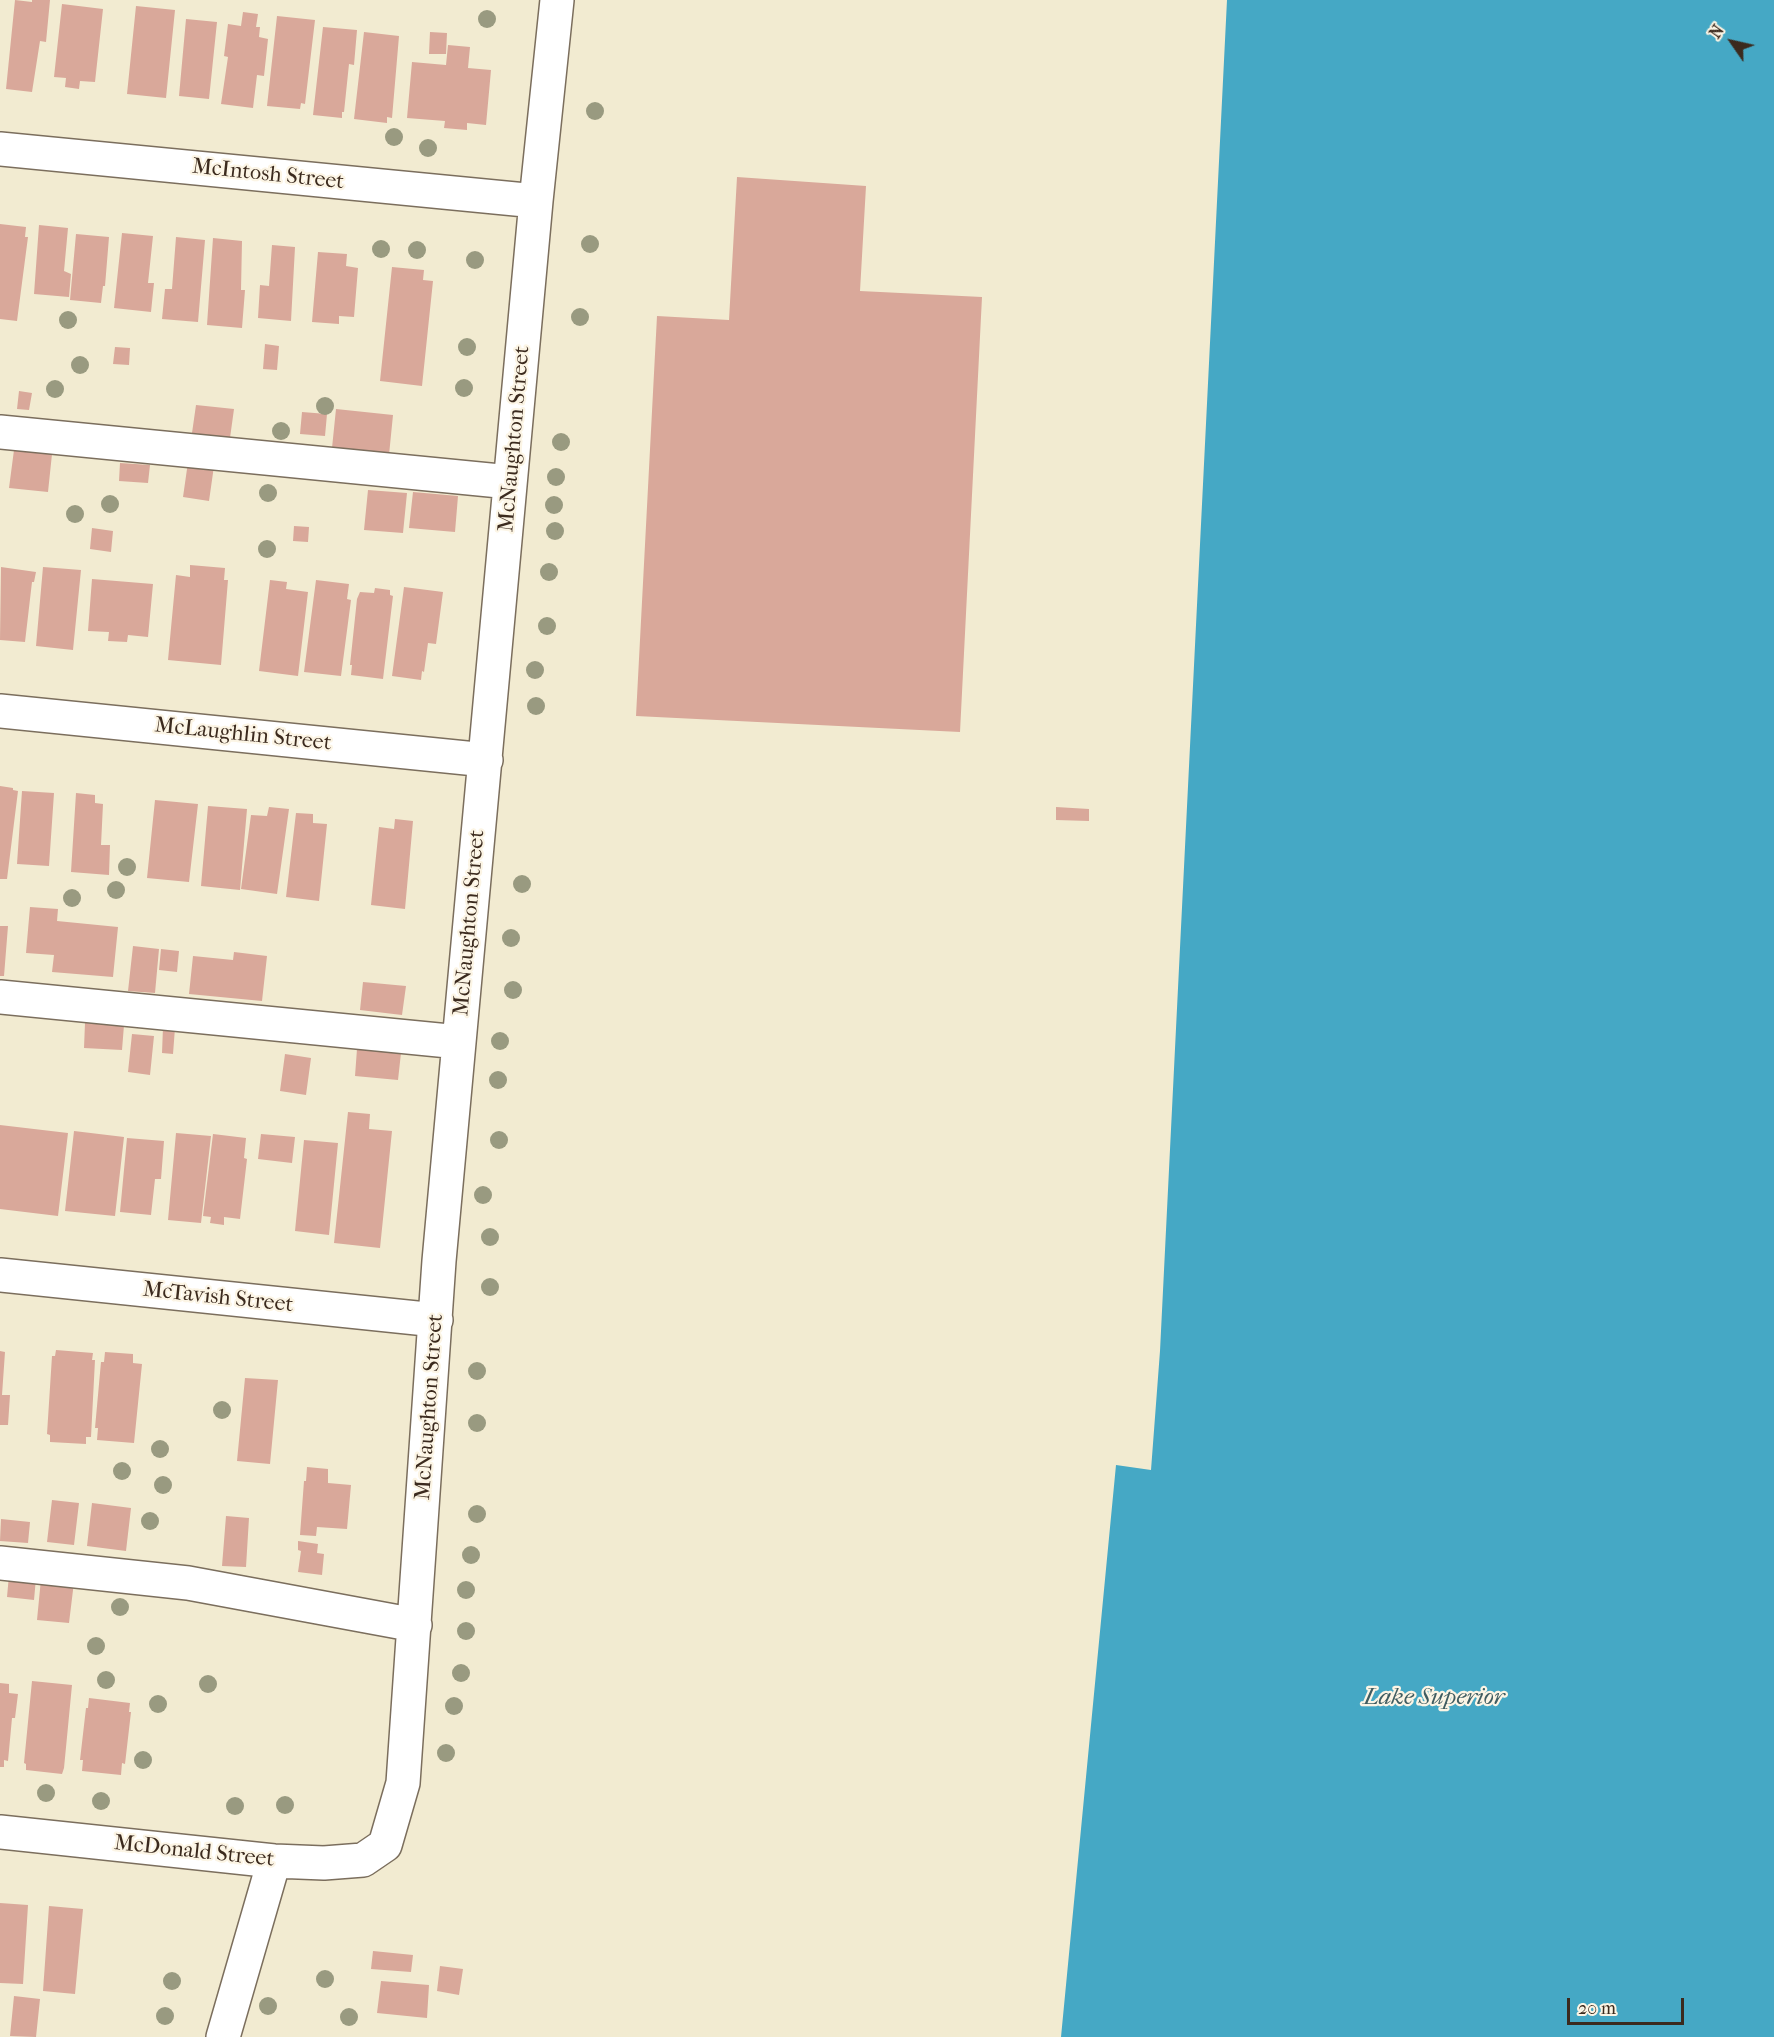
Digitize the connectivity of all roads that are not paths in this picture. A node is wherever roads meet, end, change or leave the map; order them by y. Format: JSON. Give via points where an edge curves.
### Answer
{"nodes":[{"id":1,"x":557,"y":0,"type":"edge"},
{"id":2,"x":0,"y":149,"type":"edge"},
{"id":3,"x":536,"y":201,"type":"junction"},
{"id":4,"x":0,"y":432,"type":"edge"},
{"id":5,"x":510,"y":482,"type":"junction"},
{"id":6,"x":0,"y":711,"type":"edge"},
{"id":7,"x":486,"y":760,"type":"junction"},
{"id":8,"x":0,"y":997,"type":"edge"},
{"id":9,"x":459,"y":1042,"type":"junction"},
{"id":10,"x":0,"y":1275,"type":"edge"},
{"id":11,"x":436,"y":1320,"type":"junction"},
{"id":12,"x":0,"y":1563,"type":"edge"},
{"id":13,"x":415,"y":1625,"type":"junction"},
{"id":14,"x":0,"y":1832,"type":"edge"},
{"id":15,"x":385,"y":1845,"type":"joint"},
{"id":16,"x":274,"y":1861,"type":"junction"},
{"id":17,"x":224,"y":2037,"type":"edge"}],
"edges":[{"from":1,"to":3,"type":"street","name":"McNaughton Street"},
{"from":2,"to":3,"type":"street","name":"McIntosh Street"},
{"from":3,"to":5,"type":"street","name":"McNaughton Street"},
{"from":4,"to":5,"type":"street"},
{"from":5,"to":7,"type":"street","name":"McNaughton Street"},
{"from":6,"to":7,"type":"street","name":"McLaughlin Street"},
{"from":7,"to":9,"type":"street","name":"McNaughton Street"},
{"from":8,"to":9,"type":"street"},
{"from":9,"to":11,"type":"street","name":"McNaughton Street"},
{"from":10,"to":11,"type":"street","name":"McTavish Street"},
{"from":11,"to":13,"type":"street","name":"McNaughton Street"},
{"from":12,"to":13,"type":"street","via":[[188,1583]]},
{"from":13,"to":15,"type":"street","name":"McNaughton Street","via":[[403,1783]]},
{"from":14,"to":16,"type":"street","name":"McDonald Street"},
{"from":15,"to":16,"type":"street","name":"McDonald Street","via":[[363,1860]]},
{"from":16,"to":17,"type":"street"}]}
